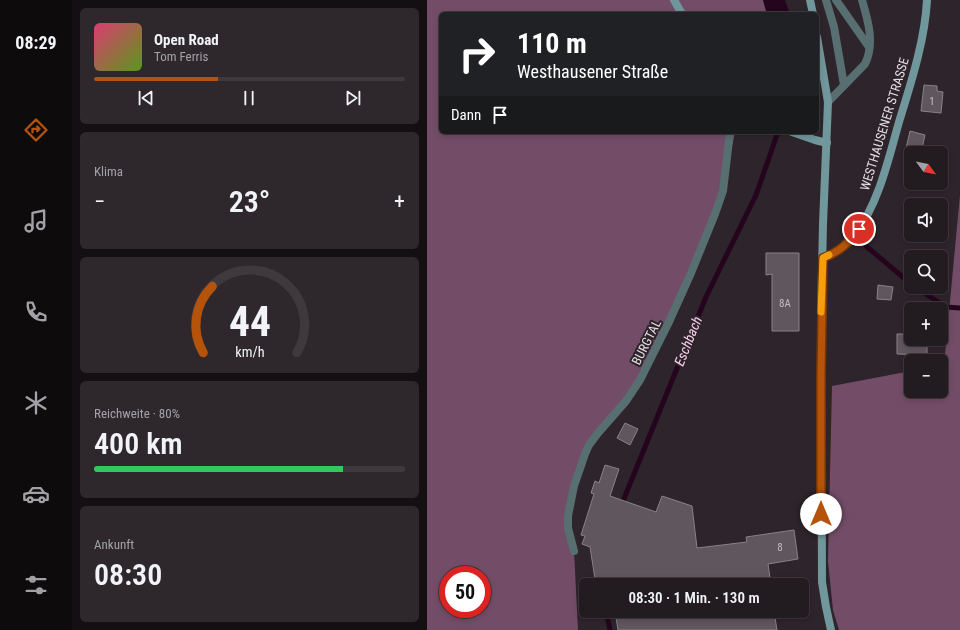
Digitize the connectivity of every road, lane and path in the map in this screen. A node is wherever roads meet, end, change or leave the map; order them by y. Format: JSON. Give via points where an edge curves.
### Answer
{"nodes":[{"id":1,"x":674,"y":0,"type":"edge"},
{"id":2,"x":810,"y":0,"type":"edge"},
{"id":3,"x":826,"y":0,"type":"edge"},
{"id":4,"x":836,"y":0,"type":"edge"},
{"id":5,"x":862,"y":0,"type":"edge"},
{"id":6,"x":927,"y":0,"type":"edge"},
{"id":7,"x":682,"y":12,"type":"edge"},
{"id":8,"x":813,"y":12,"type":"edge"},
{"id":9,"x":869,"y":48,"type":"junction"},
{"id":10,"x":819,"y":50,"type":"edge"},
{"id":11,"x":844,"y":85,"type":"junction"},
{"id":12,"x":828,"y":102,"type":"junction"},
{"id":13,"x":730,"y":134,"type":"edge"},
{"id":14,"x":798,"y":134,"type":"edge"},
{"id":15,"x":827,"y":143,"type":"junction"},
{"id":16,"x":823,"y":258,"type":"junction"},
{"id":17,"x":573,"y":551,"type":"dead end"},
{"id":18,"x":831,"y":630,"type":"edge"}],
"edges":[{"from":1,"to":7,"type":"main road"},
{"from":2,"to":8,"type":"main road"},
{"from":3,"to":11,"type":"lane","via":[[834,27]]},
{"from":4,"to":9,"type":"lane"},
{"from":5,"to":9,"type":"lane","via":[[869,25]]},
{"from":6,"to":16,"type":"main road","name":"WESTHAUSENER STRASSE","via":[[916,64],[879,187],[854,236],[835,253]]},
{"from":9,"to":11,"type":"lane","via":[[865,64]]},
{"from":10,"to":12,"type":"main road"},
{"from":11,"to":12,"type":"lane"},
{"from":12,"to":15,"type":"main road"},
{"from":13,"to":17,"type":"lane","name":"BURGTAL","via":[[723,191],[668,324],[627,401],[598,433],[585,454],[574,486],[568,516]]},
{"from":14,"to":15,"type":"main road"},
{"from":15,"to":16,"type":"main road"},
{"from":16,"to":18,"type":"main road","via":[[822,582]]}]}
